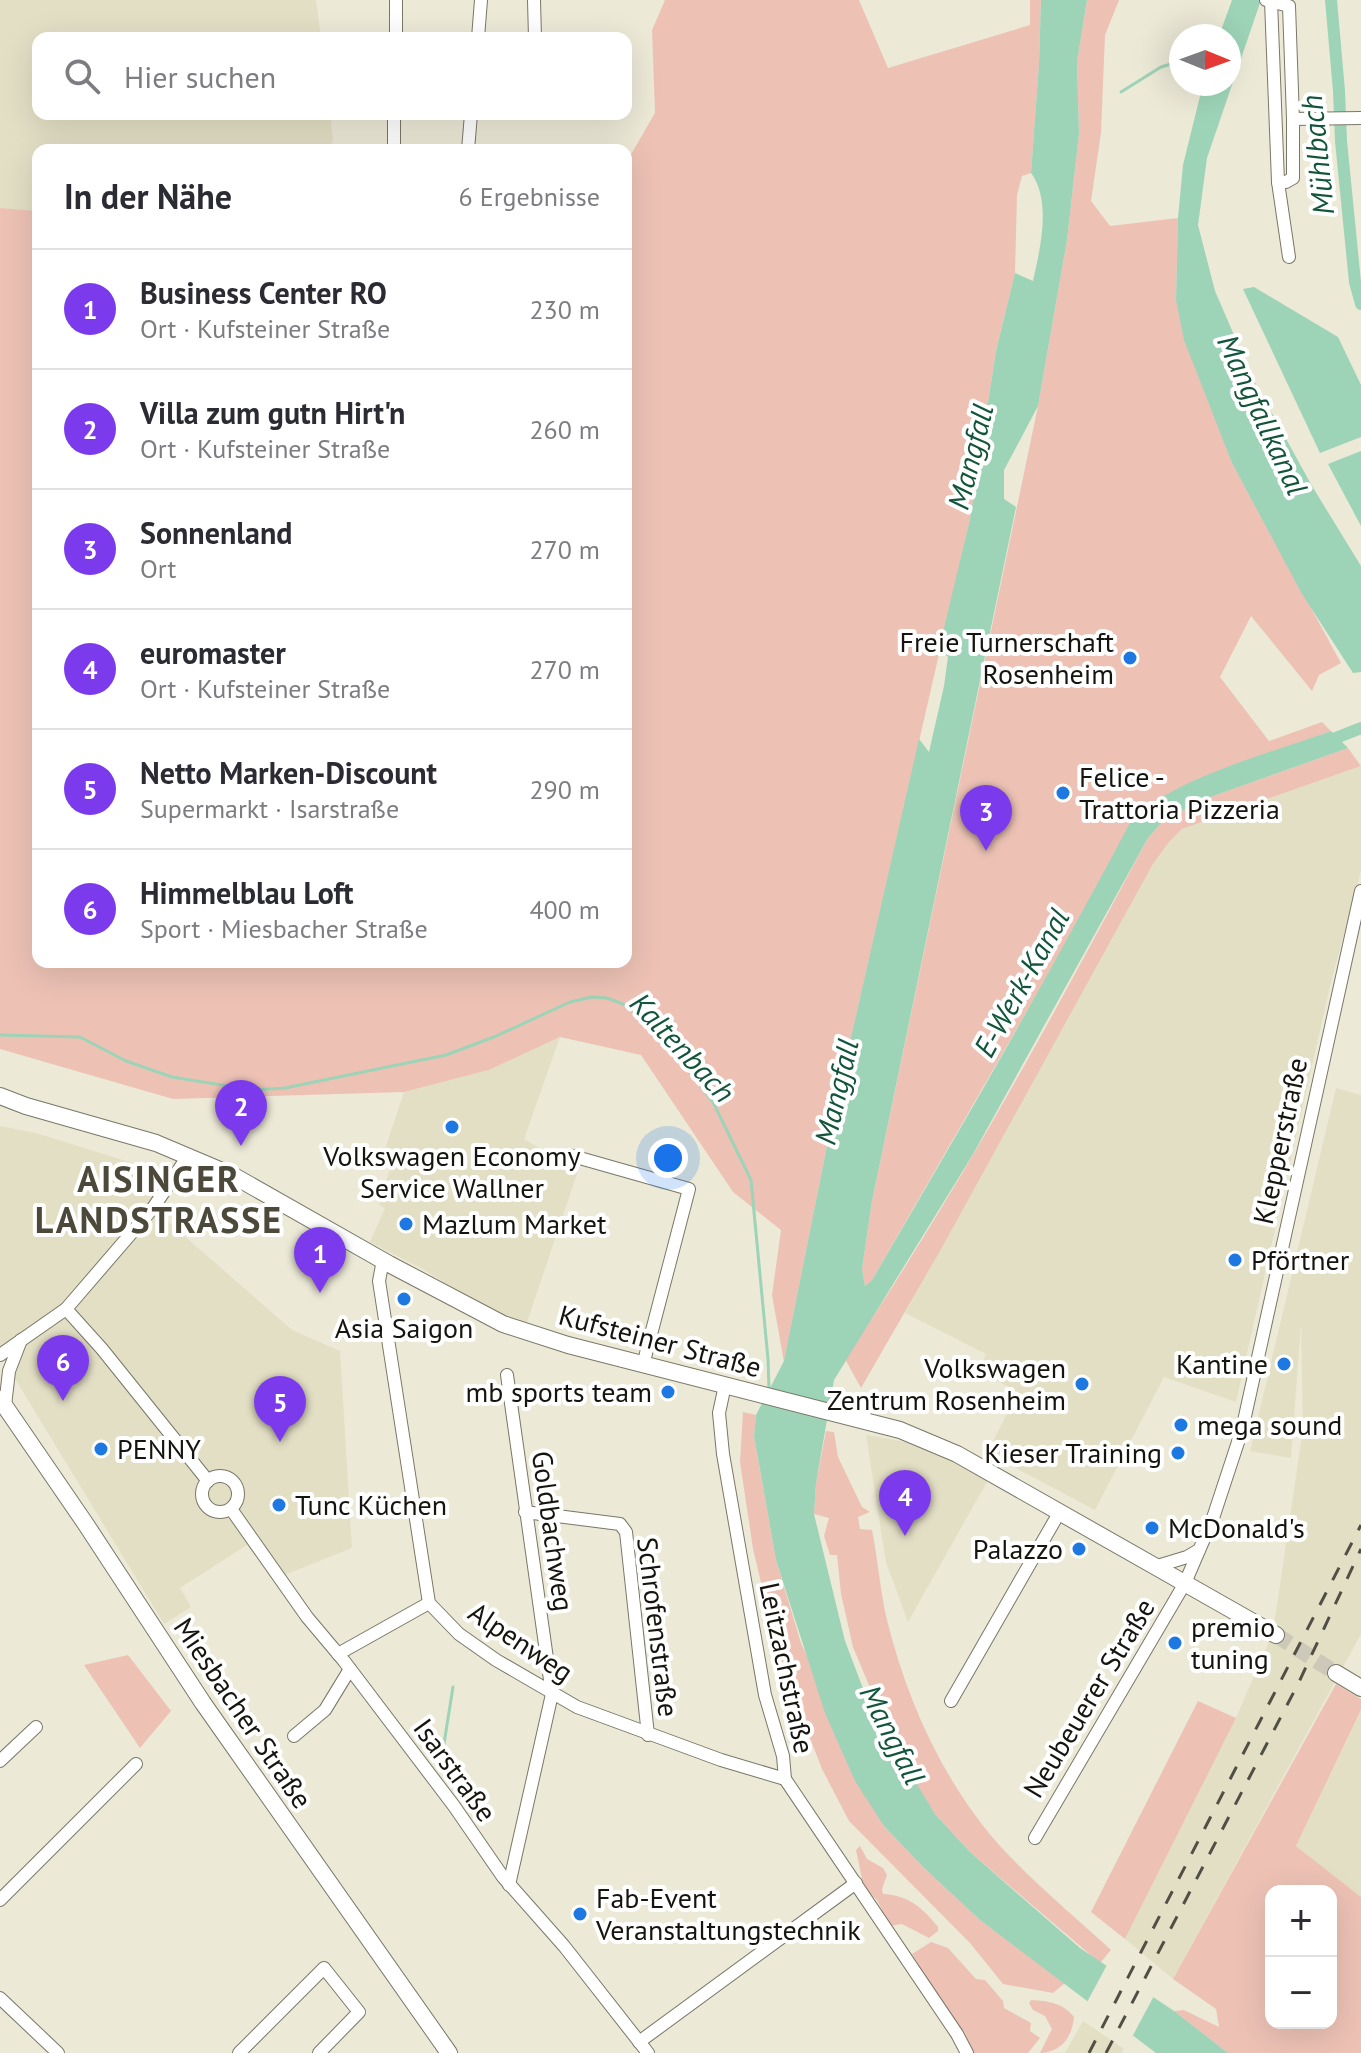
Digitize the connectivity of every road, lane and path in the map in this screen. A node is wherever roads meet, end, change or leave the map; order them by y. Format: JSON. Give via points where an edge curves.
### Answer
{"nodes":[{"id":1,"x":396,"y":0,"type":"edge"},
{"id":2,"x":481,"y":0,"type":"edge"},
{"id":3,"x":534,"y":0,"type":"edge"},
{"id":4,"x":1268,"y":1,"type":"edge"},
{"id":5,"x":396,"y":32,"type":"edge"},
{"id":6,"x":478,"y":32,"type":"edge"},
{"id":7,"x":535,"y":32,"type":"edge"},
{"id":8,"x":1357,"y":118,"type":"edge"},
{"id":9,"x":1293,"y":119,"type":"junction"},
{"id":10,"x":394,"y":120,"type":"edge"},
{"id":11,"x":470,"y":120,"type":"edge"},
{"id":12,"x":394,"y":144,"type":"edge"},
{"id":13,"x":468,"y":144,"type":"edge"},
{"id":14,"x":1278,"y":182,"type":"junction"},
{"id":15,"x":1289,"y":257,"type":"dead end"},
{"id":16,"x":1361,"y":891,"type":"edge"},
{"id":17,"x":0,"y":1096,"type":"edge"},
{"id":18,"x":0,"y":1105,"type":"edge"},
{"id":19,"x":26,"y":1106,"type":"junction"},
{"id":20,"x":569,"y":1155,"type":"dead end"},
{"id":21,"x":188,"y":1156,"type":"junction"},
{"id":22,"x":383,"y":1260,"type":"junction"},
{"id":23,"x":66,"y":1309,"type":"junction"},
{"id":24,"x":21,"y":1340,"type":"junction"},
{"id":25,"x":0,"y":1355,"type":"edge"},
{"id":26,"x":643,"y":1365,"type":"junction"},
{"id":27,"x":507,"y":1375,"type":"dead end"},
{"id":28,"x":733,"y":1387,"type":"junction"},
{"id":29,"x":2,"y":1402,"type":"edge"},
{"id":30,"x":208,"y":1481,"type":"junction"},
{"id":31,"x":231,"y":1509,"type":"junction"},
{"id":32,"x":525,"y":1512,"type":"junction"},
{"id":33,"x":1059,"y":1513,"type":"junction"},
{"id":34,"x":1199,"y":1550,"type":"junction"},
{"id":35,"x":1154,"y":1567,"type":"junction"},
{"id":36,"x":1185,"y":1583,"type":"junction"},
{"id":37,"x":429,"y":1603,"type":"junction"},
{"id":38,"x":1276,"y":1635,"type":"tunnel mouth"},
{"id":39,"x":338,"y":1654,"type":"junction"},
{"id":40,"x":350,"y":1669,"type":"junction"},
{"id":41,"x":1336,"y":1673,"type":"tunnel mouth"},
{"id":42,"x":1361,"y":1688,"type":"edge"},
{"id":43,"x":552,"y":1694,"type":"junction"},
{"id":44,"x":951,"y":1701,"type":"dead end"},
{"id":45,"x":36,"y":1727,"type":"dead end"},
{"id":46,"x":648,"y":1735,"type":"junction"},
{"id":47,"x":294,"y":1736,"type":"dead end"},
{"id":48,"x":0,"y":1761,"type":"edge"},
{"id":49,"x":136,"y":1764,"type":"dead end"},
{"id":50,"x":785,"y":1779,"type":"junction"},
{"id":51,"x":1035,"y":1838,"type":"dead end"},
{"id":52,"x":856,"y":1883,"type":"junction"},
{"id":53,"x":509,"y":1885,"type":"junction"},
{"id":54,"x":0,"y":1900,"type":"edge"},
{"id":55,"x":0,"y":1998,"type":"edge"},
{"id":56,"x":639,"y":2042,"type":"junction"},
{"id":57,"x":58,"y":2053,"type":"edge"},
{"id":58,"x":239,"y":2053,"type":"edge"},
{"id":59,"x":319,"y":2053,"type":"edge"},
{"id":60,"x":449,"y":2053,"type":"edge"},
{"id":61,"x":648,"y":2053,"type":"edge"},
{"id":62,"x":967,"y":2053,"type":"edge"}],
"edges":[{"from":1,"to":5,"type":"street"},
{"from":2,"to":6,"type":"street"},
{"from":3,"to":7,"type":"street"},
{"from":4,"to":9,"type":"street","via":[[1289,6]]},
{"from":4,"to":14,"type":"street"},
{"from":8,"to":9,"type":"street"},
{"from":9,"to":14,"type":"street","via":[[1293,178]]},
{"from":10,"to":12,"type":"street"},
{"from":11,"to":13,"type":"street"},
{"from":14,"to":15,"type":"street"},
{"from":16,"to":34,"type":"street","name":"Klepperstraße","via":[[1242,1430]]},
{"from":17,"to":19,"type":"main road","name":"Kufsteiner Straße"},
{"from":18,"to":19,"type":"main road","name":"Kufsteiner Straße"},
{"from":19,"to":21,"type":"main road","name":"Kufsteiner Straße"},
{"from":20,"to":26,"type":"street","via":[[689,1189]]},
{"from":21,"to":22,"type":"main road","name":"Kufsteiner Straße"},
{"from":21,"to":23,"type":"street","via":[[153,1208]]},
{"from":22,"to":26,"type":"main road","name":"Kufsteiner Straße","via":[[503,1324]]},
{"from":22,"to":37,"type":"street","name":"Alpenweg","via":[[379,1281]]},
{"from":23,"to":24,"type":"street"},
{"from":23,"to":30,"type":"street","name":"Isarstraße"},
{"from":24,"to":25,"type":"street"},
{"from":24,"to":29,"type":"street"},
{"from":26,"to":28,"type":"main road","name":"Kufsteiner Straße"},
{"from":27,"to":32,"type":"street","name":"Goldbachweg"},
{"from":28,"to":33,"type":"main road","name":"Kufsteiner Straße","via":[[900,1430],[957,1454]]},
{"from":28,"to":50,"type":"street","name":"Leitzachstraße","via":[[719,1413],[723,1454]]},
{"from":29,"to":60,"type":"main road","name":"Miesbacher Straße","via":[[203,1703]]},
{"from":30,"to":31,"type":"street","name":"Isarstraße","via":[[203,1491],[208,1508]]},
{"from":30,"to":31,"type":"street","name":"Isarstraße","via":[[219,1476],[234,1483],[237,1500]]},
{"from":31,"to":39,"type":"street","name":"Isarstraße"},
{"from":32,"to":43,"type":"street","name":"Goldbachweg"},
{"from":32,"to":46,"type":"street","name":"Schrofenstraße","via":[[620,1524],[626,1532]]},
{"from":33,"to":35,"type":"main road","name":"Kufsteiner Straße"},
{"from":33,"to":44,"type":"street"},
{"from":34,"to":35,"type":"street"},
{"from":34,"to":36,"type":"street","name":"Klepperstraße"},
{"from":35,"to":36,"type":"main road","name":"Kufsteiner Straße"},
{"from":36,"to":38,"type":"main road","name":"Kufsteiner Straße"},
{"from":36,"to":51,"type":"street","name":"Neubeuerer Straße"},
{"from":37,"to":39,"type":"street"},
{"from":37,"to":43,"type":"street","name":"Alpenweg","via":[[459,1634]]},
{"from":39,"to":40,"type":"street","name":"Isarstraße"},
{"from":40,"to":47,"type":"street","via":[[325,1710]]},
{"from":40,"to":53,"type":"street","name":"Isarstraße"},
{"from":41,"to":42,"type":"main road"},
{"from":43,"to":46,"type":"street","name":"Alpenweg"},
{"from":43,"to":53,"type":"street"},
{"from":45,"to":48,"type":"street"},
{"from":46,"to":50,"type":"street","name":"Alpenweg"},
{"from":49,"to":54,"type":"street"},
{"from":50,"to":52,"type":"street","name":"Leitzachstraße"},
{"from":52,"to":56,"type":"street"},
{"from":52,"to":62,"type":"street","name":"Leitzachstraße"},
{"from":53,"to":56,"type":"street","name":"Isarstraße"},
{"from":55,"to":57,"type":"street"},
{"from":56,"to":61,"type":"street","name":"Isarstraße"},
{"from":58,"to":59,"type":"street","via":[[324,1968],[359,2012]]}]}
